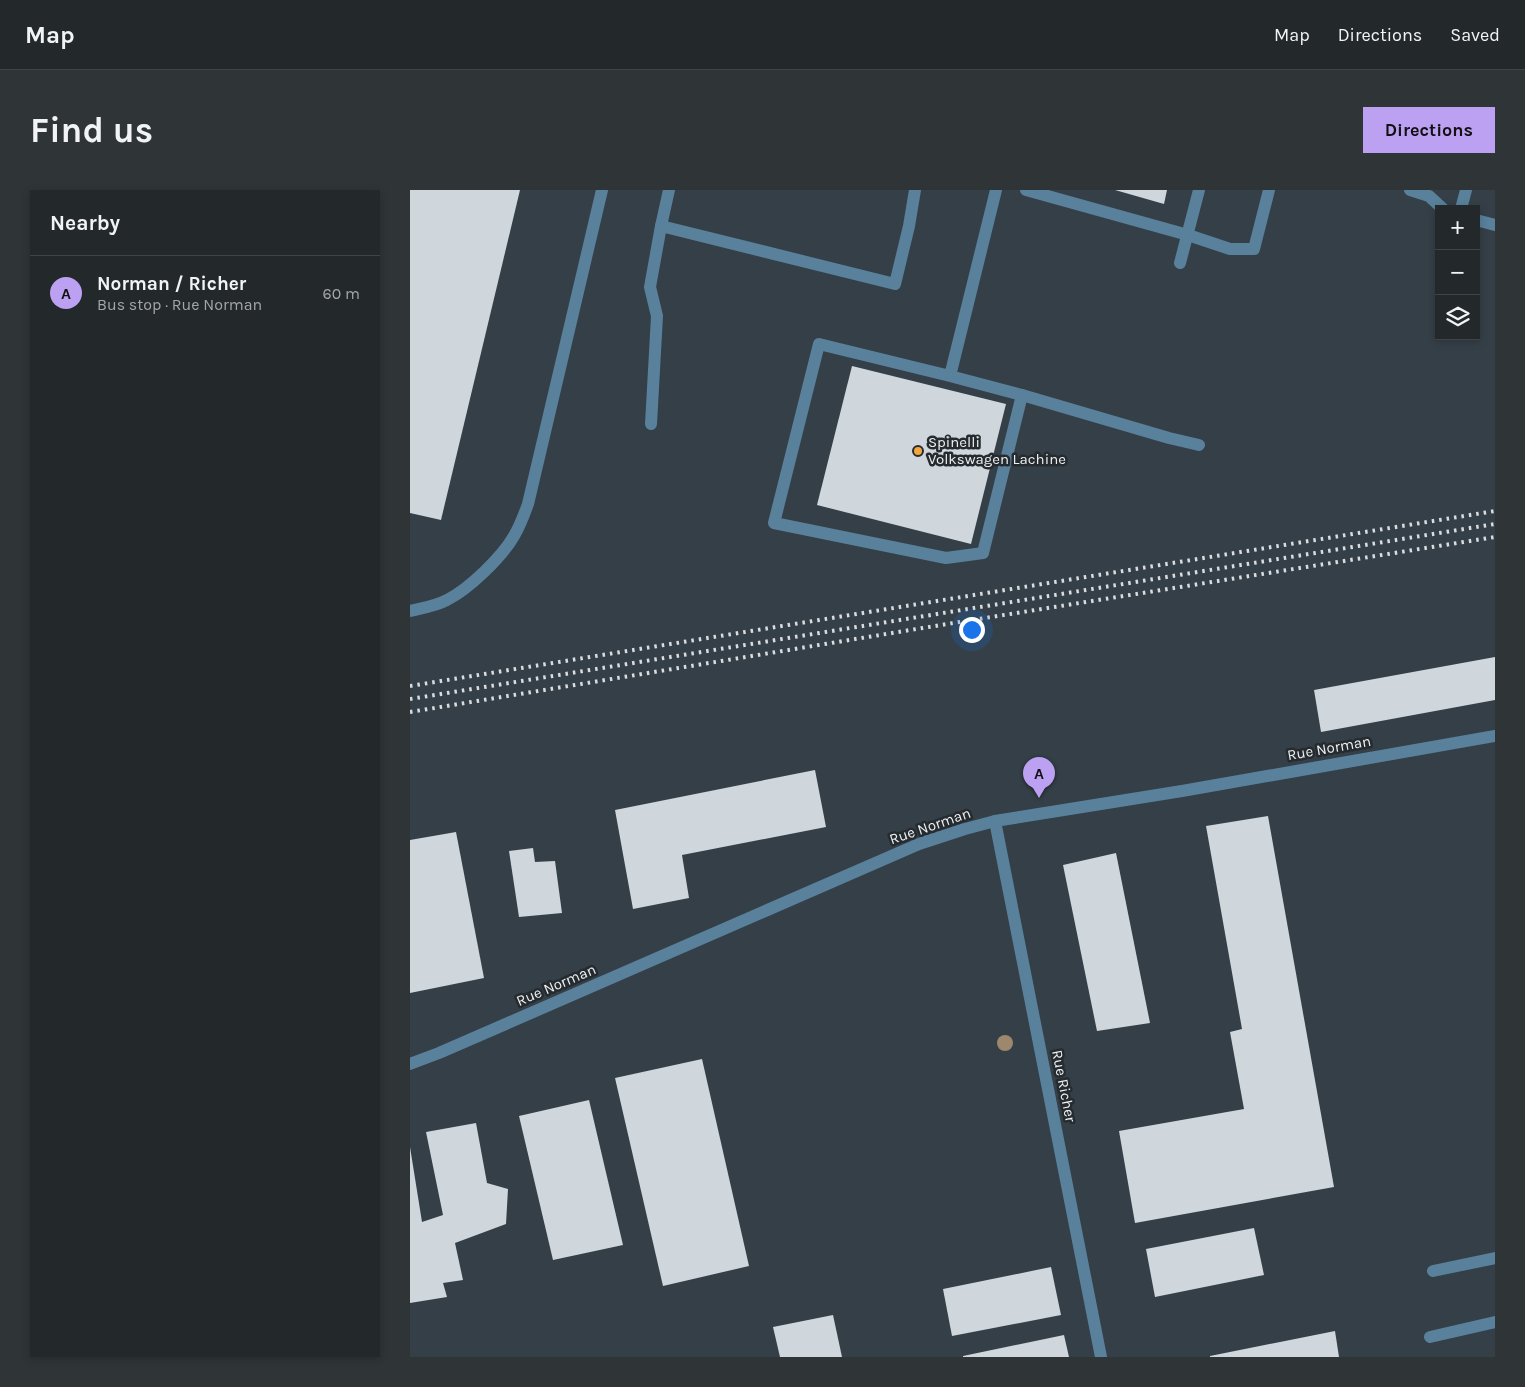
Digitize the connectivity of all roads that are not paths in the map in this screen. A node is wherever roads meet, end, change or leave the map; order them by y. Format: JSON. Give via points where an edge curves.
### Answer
{"nodes":[{"id":1,"x":602,"y":190,"type":"edge"},
{"id":2,"x":669,"y":190,"type":"edge"},
{"id":3,"x":915,"y":190,"type":"edge"},
{"id":4,"x":996,"y":190,"type":"edge"},
{"id":5,"x":1026,"y":190,"type":"edge"},
{"id":6,"x":1199,"y":190,"type":"edge"},
{"id":7,"x":1269,"y":190,"type":"edge"},
{"id":8,"x":1410,"y":190,"type":"edge"},
{"id":9,"x":1466,"y":190,"type":"edge"},
{"id":10,"x":1439,"y":205,"type":"edge"},
{"id":11,"x":1462,"y":205,"type":"edge"},
{"id":12,"x":1480,"y":221,"type":"edge"},
{"id":13,"x":1495,"y":225,"type":"edge"},
{"id":14,"x":662,"y":226,"type":"junction"},
{"id":15,"x":1188,"y":235,"type":"junction"},
{"id":16,"x":1180,"y":263,"type":"dead end"},
{"id":17,"x":950,"y":376,"type":"junction"},
{"id":18,"x":1022,"y":395,"type":"junction"},
{"id":19,"x":651,"y":424,"type":"dead end"},
{"id":20,"x":1199,"y":445,"type":"dead end"},
{"id":21,"x":410,"y":611,"type":"edge"},
{"id":22,"x":1495,"y":736,"type":"edge"},
{"id":23,"x":996,"y":821,"type":"junction"},
{"id":24,"x":410,"y":1064,"type":"edge"},
{"id":25,"x":1495,"y":1258,"type":"edge"},
{"id":26,"x":1433,"y":1271,"type":"dead end"},
{"id":27,"x":1495,"y":1322,"type":"edge"},
{"id":28,"x":1430,"y":1337,"type":"dead end"},
{"id":29,"x":1101,"y":1357,"type":"edge"}],
"edges":[{"from":1,"to":21,"type":"street","via":[[522,520],[500,555],[464,590],[447,600]]},
{"from":2,"to":14,"type":"street"},
{"from":3,"to":14,"type":"street","via":[[895,284]]},
{"from":4,"to":17,"type":"street"},
{"from":5,"to":15,"type":"street"},
{"from":6,"to":15,"type":"street"},
{"from":7,"to":15,"type":"street","via":[[1254,249],[1230,248]]},
{"from":8,"to":10,"type":"street","via":[[1429,196]]},
{"from":9,"to":11,"type":"street"},
{"from":12,"to":13,"type":"street"},
{"from":14,"to":19,"type":"street","via":[[650,287],[657,316]]},
{"from":15,"to":16,"type":"street"},
{"from":17,"to":18,"type":"street"},
{"from":17,"to":18,"type":"street","via":[[819,344],[774,523],[946,558],[984,553]]},
{"from":18,"to":20,"type":"street"},
{"from":22,"to":23,"type":"street","name":"Rue Norman","via":[[1182,792]]},
{"from":23,"to":24,"type":"street","name":"Rue Norman","via":[[919,844]]},
{"from":23,"to":29,"type":"street","name":"Rue Richer"},
{"from":25,"to":26,"type":"street"},
{"from":27,"to":28,"type":"street"}]}
